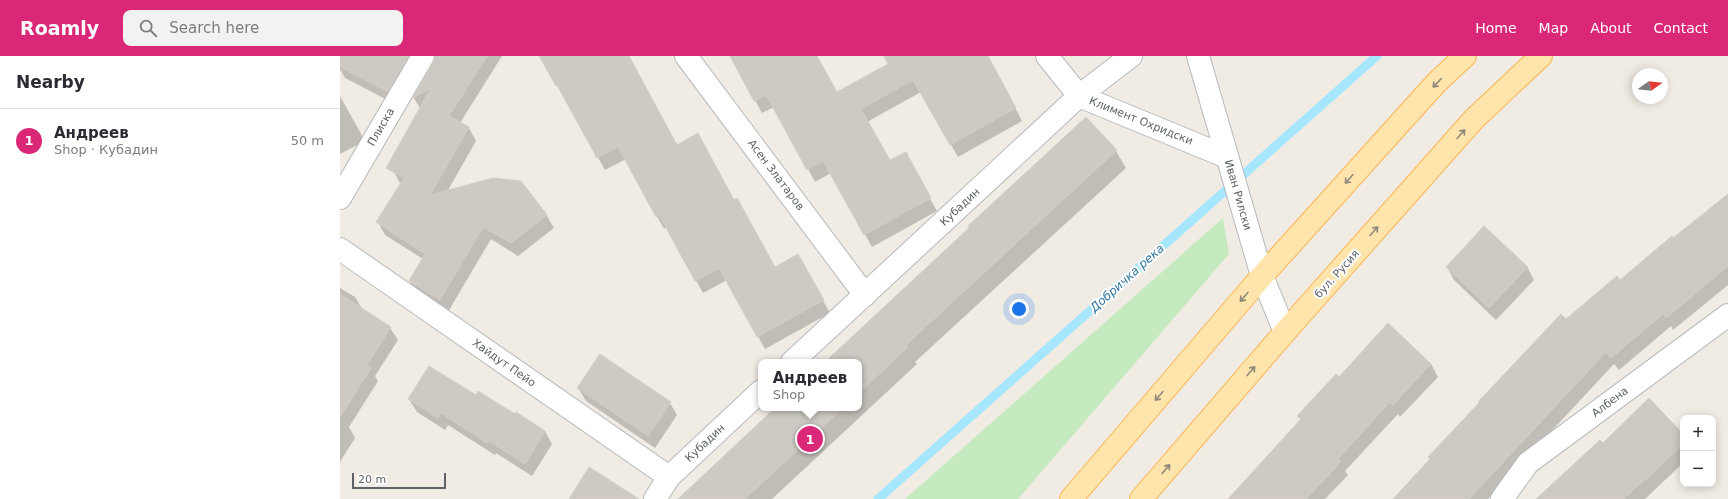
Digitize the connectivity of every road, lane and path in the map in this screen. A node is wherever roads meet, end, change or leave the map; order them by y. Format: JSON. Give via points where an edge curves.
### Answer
{"nodes":[{"id":1,"x":423,"y":56,"type":"edge"},
{"id":2,"x":686,"y":56,"type":"edge"},
{"id":3,"x":1047,"y":56,"type":"edge"},
{"id":4,"x":1131,"y":56,"type":"edge"},
{"id":5,"x":1198,"y":56,"type":"edge"},
{"id":6,"x":1465,"y":56,"type":"edge"},
{"id":7,"x":1541,"y":56,"type":"edge"},
{"id":8,"x":1079,"y":96,"type":"junction"},
{"id":9,"x":1229,"y":162,"type":"junction"},
{"id":10,"x":340,"y":198,"type":"edge"},
{"id":11,"x":340,"y":249,"type":"edge"},
{"id":12,"x":1262,"y":276,"type":"junction"},
{"id":13,"x":865,"y":295,"type":"junction"},
{"id":14,"x":1728,"y":315,"type":"edge"},
{"id":15,"x":1285,"y":332,"type":"junction"},
{"id":16,"x":795,"y":359,"type":"edge"},
{"id":17,"x":758,"y":394,"type":"edge"},
{"id":18,"x":669,"y":477,"type":"junction"},
{"id":19,"x":655,"y":499,"type":"edge"},
{"id":20,"x":1071,"y":499,"type":"edge"},
{"id":21,"x":1141,"y":499,"type":"edge"},
{"id":22,"x":1502,"y":499,"type":"edge"}],
"edges":[{"from":1,"to":10,"type":"street","name":"Плиска"},
{"from":2,"to":13,"type":"street","name":"Асен Златаров"},
{"from":3,"to":8,"type":"street","name":"Климент Охридски"},
{"from":4,"to":8,"type":"street","name":"Кубадин"},
{"from":5,"to":9,"type":"street","name":"Иван Рилски"},
{"from":6,"to":12,"type":"main road","one_way":true,"via":[[1437,82]]},
{"from":15,"to":7,"type":"main road","name":"бул. Русия","one_way":true,"via":[[1474,119]]},
{"from":8,"to":9,"type":"street","name":"Климент Охридски"},
{"from":8,"to":13,"type":"street","name":"Кубадин"},
{"from":9,"to":12,"type":"street","name":"Иван Рилски"},
{"from":11,"to":18,"type":"street","name":"Хайдут Пейо"},
{"from":12,"to":15,"type":"street","name":"Иван Рилски"},
{"from":12,"to":20,"type":"main road","one_way":true},
{"from":13,"to":16,"type":"street","name":"Кубадин"},
{"from":14,"to":22,"type":"street","name":"Албена","via":[[1528,463]]},
{"from":21,"to":15,"type":"main road","name":"бул. Русия","one_way":true},
{"from":17,"to":18,"type":"street","name":"Кубадин"},
{"from":18,"to":19,"type":"street","name":"Кубадин"}]}
